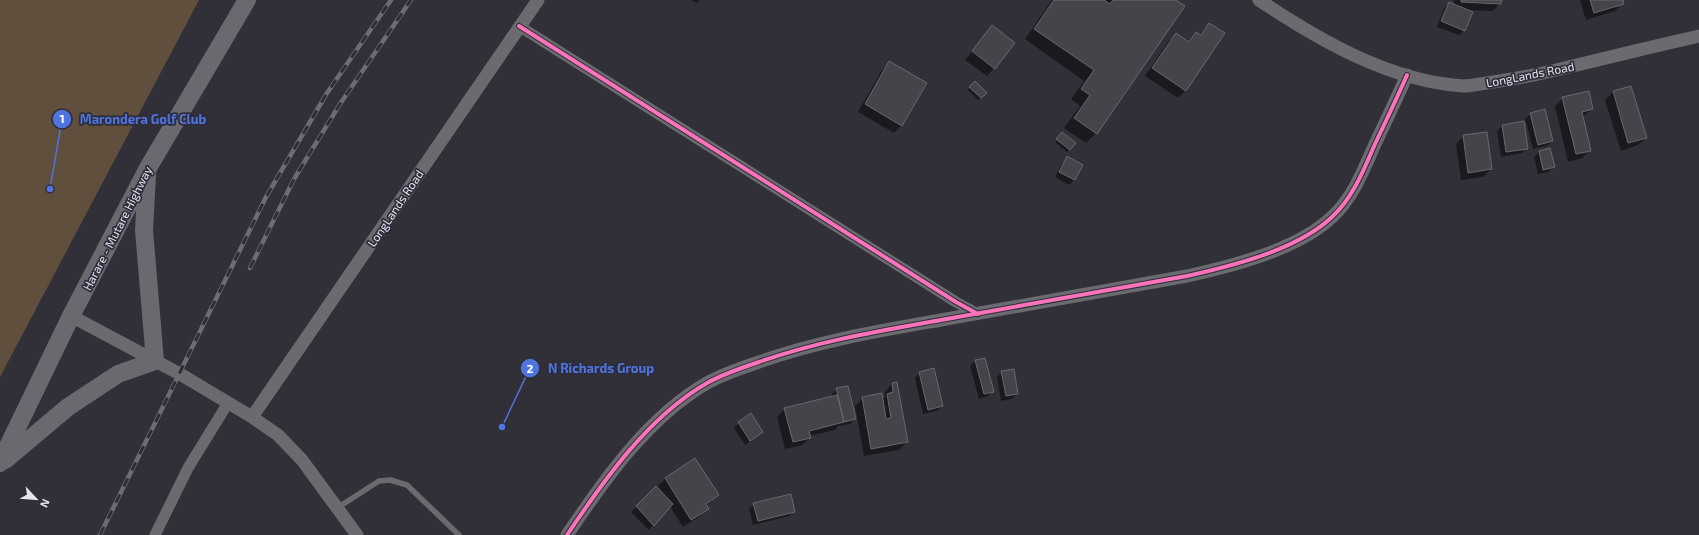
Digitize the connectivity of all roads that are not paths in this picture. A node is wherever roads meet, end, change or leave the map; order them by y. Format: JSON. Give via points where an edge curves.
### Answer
{"nodes":[{"id":1,"x":247,"y":0,"type":"edge"},
{"id":2,"x":538,"y":0,"type":"edge"},
{"id":3,"x":1258,"y":0,"type":"edge"},
{"id":4,"x":520,"y":26,"type":"junction"},
{"id":5,"x":1699,"y":36,"type":"edge"},
{"id":6,"x":1407,"y":75,"type":"junction"},
{"id":7,"x":148,"y":168,"type":"junction"},
{"id":8,"x":978,"y":314,"type":"junction"},
{"id":9,"x":71,"y":316,"type":"junction"},
{"id":10,"x":155,"y":361,"type":"junction"},
{"id":11,"x":228,"y":403,"type":"junction"},
{"id":12,"x":252,"y":417,"type":"junction"},
{"id":13,"x":0,"y":464,"type":"edge"},
{"id":14,"x":337,"y":508,"type":"junction"},
{"id":15,"x":155,"y":535,"type":"edge"},
{"id":16,"x":357,"y":535,"type":"edge"},
{"id":17,"x":459,"y":535,"type":"edge"},
{"id":18,"x":567,"y":535,"type":"edge"}],
"edges":[{"from":1,"to":7,"type":"highway","name":"Harare - Mutare Highway"},
{"from":2,"to":4,"type":"street","name":"LongLands Road"},
{"from":3,"to":6,"type":"street","name":"LongLands Road","via":[[1340,48]]},
{"from":4,"to":8,"type":"street"},
{"from":4,"to":12,"type":"street","name":"LongLands Road"},
{"from":5,"to":6,"type":"street","name":"LongLands Road","via":[[1514,80],[1464,86]]},
{"from":6,"to":8,"type":"street","via":[[1348,198],[1332,217],[1311,233],[1237,265]]},
{"from":7,"to":9,"type":"highway","name":"Harare - Mutare Highway"},
{"from":7,"to":10,"type":"highway","via":[[144,230]]},
{"from":8,"to":18,"type":"street","via":[[848,337],[784,353],[732,371],[706,384],[651,426]]},
{"from":9,"to":10,"type":"street"},
{"from":9,"to":13,"type":"highway","name":"Harare - Mutare Highway"},
{"from":10,"to":11,"type":"street"},
{"from":10,"to":13,"type":"highway","via":[[118,374],[68,407]]},
{"from":11,"to":12,"type":"street"},
{"from":11,"to":15,"type":"street","via":[[188,468]]},
{"from":12,"to":14,"type":"street","via":[[278,435],[293,450]]},
{"from":14,"to":16,"type":"street"},
{"from":14,"to":17,"type":"lane","via":[[379,481],[390,480],[407,485]]}]}
